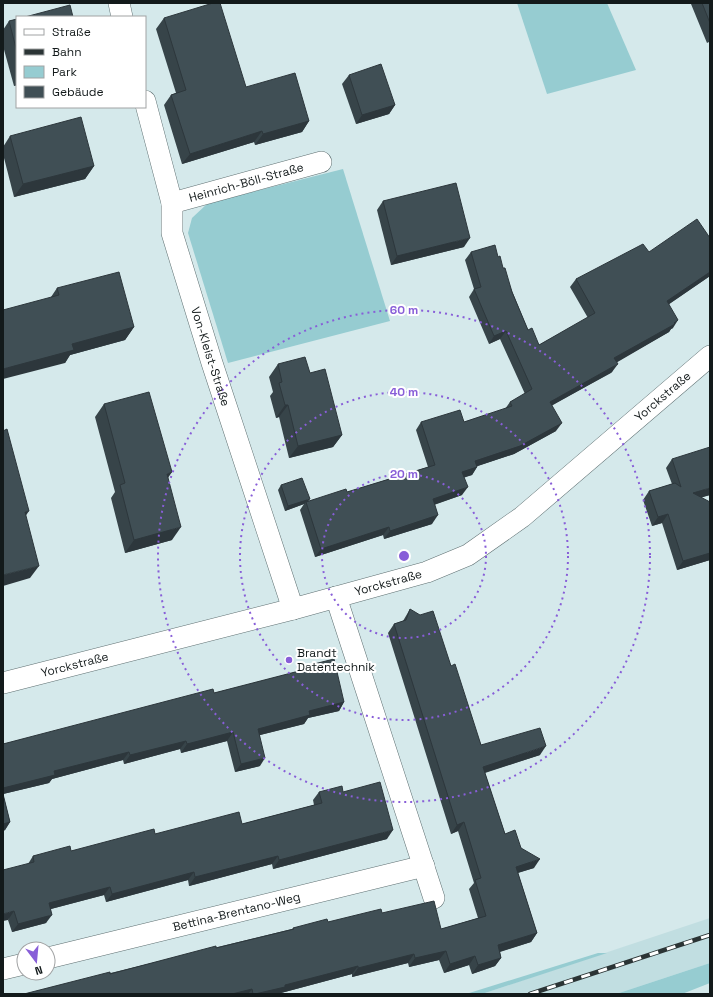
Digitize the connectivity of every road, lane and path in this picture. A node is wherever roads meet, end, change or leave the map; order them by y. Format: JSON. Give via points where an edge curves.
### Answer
{"nodes":[{"id":1,"x":119,"y":3,"type":"edge"},
{"id":2,"x":122,"y":16,"type":"edge"},
{"id":3,"x":146,"y":105,"type":"edge"},
{"id":4,"x":321,"y":162,"type":"dead end"},
{"id":5,"x":172,"y":203,"type":"junction"},
{"id":6,"x":709,"y":362,"type":"edge"},
{"id":7,"x":336,"y":597,"type":"junction"},
{"id":8,"x":293,"y":609,"type":"junction"},
{"id":9,"x":3,"y":684,"type":"edge"},
{"id":10,"x":424,"y":866,"type":"junction"},
{"id":11,"x":434,"y":898,"type":"dead end"},
{"id":12,"x":56,"y":956,"type":"edge"},
{"id":13,"x":16,"y":966,"type":"edge"},
{"id":14,"x":3,"y":969,"type":"edge"}],
"edges":[{"from":1,"to":2,"type":"street"},
{"from":3,"to":5,"type":"street","name":"Von-Kleist-Straße"},
{"from":4,"to":5,"type":"street","name":"Heinrich-Böll-Straße"},
{"from":5,"to":8,"type":"street","name":"Von-Kleist-Straße","via":[[172,233],[212,364]]},
{"from":6,"to":7,"type":"street","name":"Yorckstraße","via":[[522,517],[468,555],[428,572]]},
{"from":7,"to":8,"type":"street","name":"Yorckstraße"},
{"from":7,"to":10,"type":"street"},
{"from":8,"to":9,"type":"street","name":"Yorckstraße"},
{"from":10,"to":11,"type":"street"},
{"from":10,"to":12,"type":"street","name":"Bettina-Brentano-Weg"},
{"from":13,"to":14,"type":"street"}]}
